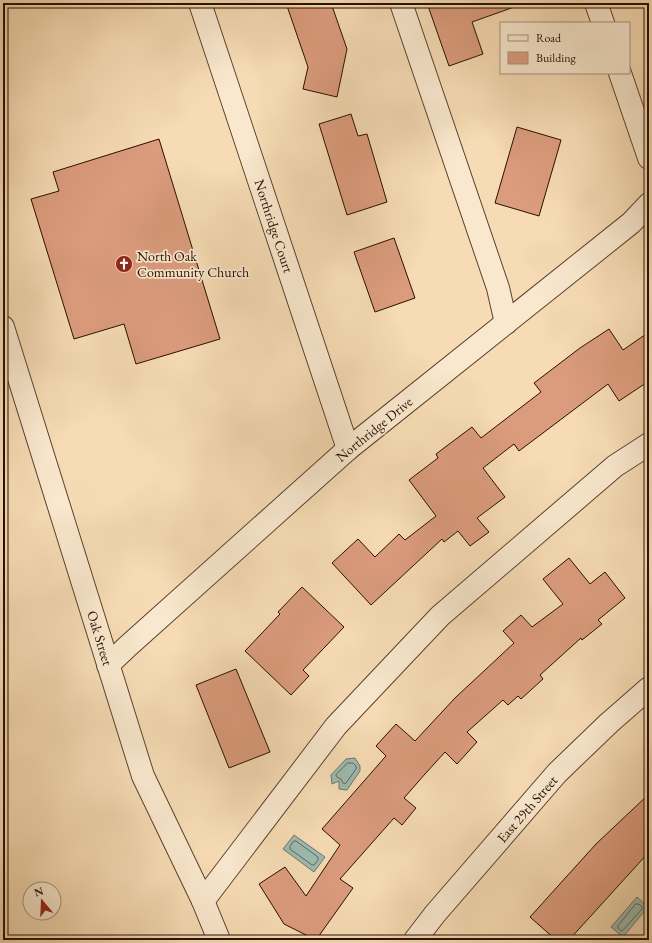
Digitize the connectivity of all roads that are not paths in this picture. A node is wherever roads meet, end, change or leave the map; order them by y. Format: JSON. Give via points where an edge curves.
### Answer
{"nodes":[{"id":1,"x":200,"y":3,"type":"edge"},
{"id":2,"x":401,"y":3,"type":"edge"},
{"id":3,"x":596,"y":3,"type":"edge"},
{"id":4,"x":603,"y":22,"type":"edge"},
{"id":5,"x":620,"y":74,"type":"edge"},
{"id":6,"x":649,"y":158,"type":"edge"},
{"id":7,"x":649,"y":204,"type":"edge"},
{"id":8,"x":506,"y":323,"type":"junction"},
{"id":9,"x":3,"y":327,"type":"edge"},
{"id":10,"x":649,"y":444,"type":"edge"},
{"id":11,"x":348,"y":449,"type":"junction"},
{"id":12,"x":108,"y":665,"type":"junction"},
{"id":13,"x":649,"y":688,"type":"edge"},
{"id":14,"x":203,"y":901,"type":"junction"},
{"id":15,"x":219,"y":940,"type":"edge"},
{"id":16,"x":415,"y":940,"type":"edge"}],
"edges":[{"from":1,"to":11,"type":"street","name":"Northridge Court"},
{"from":2,"to":8,"type":"street","via":[[498,288]]},
{"from":3,"to":4,"type":"street"},
{"from":5,"to":6,"type":"street"},
{"from":7,"to":8,"type":"street","name":"Northridge Drive","via":[[631,223]]},
{"from":8,"to":11,"type":"street","name":"Northridge Drive"},
{"from":9,"to":12,"type":"street","name":"Oak Street"},
{"from":10,"to":14,"type":"street","via":[[615,466],[440,616],[336,726]]},
{"from":11,"to":12,"type":"street","name":"Northridge Drive"},
{"from":12,"to":14,"type":"street","name":"Oak Street","via":[[143,776]]},
{"from":13,"to":16,"type":"street","name":"East 29th Street","via":[[557,773]]},
{"from":14,"to":15,"type":"street","name":"Oak Street"}]}
